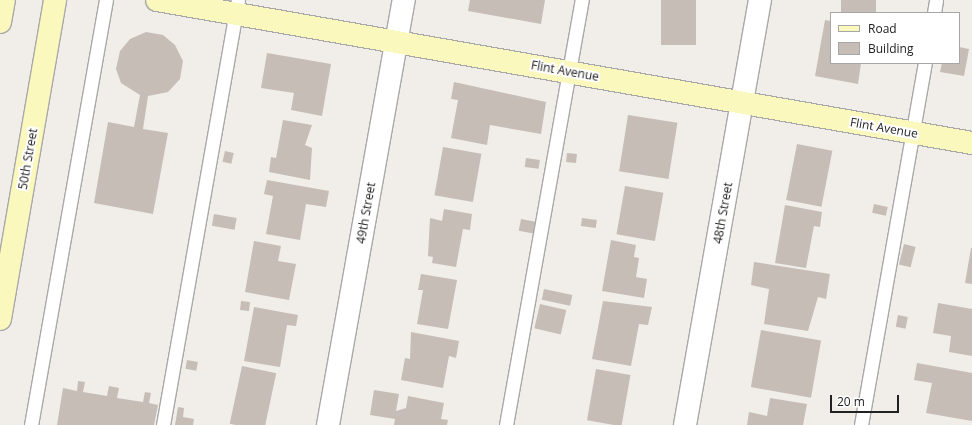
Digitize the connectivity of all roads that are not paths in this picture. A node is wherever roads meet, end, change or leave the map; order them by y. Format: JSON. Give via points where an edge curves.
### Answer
{"nodes":[{"id":1,"x":4,"y":0,"type":"edge"},
{"id":2,"x":55,"y":0,"type":"edge"},
{"id":3,"x":106,"y":0,"type":"edge"},
{"id":4,"x":157,"y":0,"type":"edge"},
{"id":5,"x":404,"y":0,"type":"edge"},
{"id":6,"x":582,"y":0,"type":"edge"},
{"id":7,"x":760,"y":0,"type":"edge"},
{"id":8,"x":936,"y":0,"type":"edge"},
{"id":9,"x":198,"y":4,"type":"edge"},
{"id":10,"x":236,"y":7,"type":"edge"},
{"id":11,"x":934,"y":12,"type":"edge"},
{"id":12,"x":0,"y":22,"type":"edge"},
{"id":13,"x":396,"y":42,"type":"junction"},
{"id":14,"x":925,"y":64,"type":"edge"},
{"id":15,"x":569,"y":72,"type":"junction"},
{"id":16,"x":742,"y":102,"type":"junction"},
{"id":17,"x":913,"y":133,"type":"junction"},
{"id":18,"x":972,"y":144,"type":"edge"},
{"id":19,"x":0,"y":319,"type":"edge"},
{"id":20,"x":30,"y":425,"type":"edge"},
{"id":21,"x":163,"y":425,"type":"edge"},
{"id":22,"x":328,"y":425,"type":"edge"},
{"id":23,"x":506,"y":425,"type":"edge"},
{"id":24,"x":685,"y":425,"type":"edge"},
{"id":25,"x":861,"y":425,"type":"edge"}],
"edges":[{"from":1,"to":12,"type":"street"},
{"from":2,"to":19,"type":"street","name":"50th Street"},
{"from":3,"to":20,"type":"lane"},
{"from":4,"to":9,"type":"street","name":"Flint Avenue"},
{"from":5,"to":13,"type":"street","name":"49th Street"},
{"from":6,"to":15,"type":"lane"},
{"from":7,"to":16,"type":"street","name":"48th Street"},
{"from":8,"to":11,"type":"lane"},
{"from":9,"to":10,"type":"street","name":"Flint Avenue"},
{"from":10,"to":13,"type":"street","name":"Flint Avenue"},
{"from":10,"to":21,"type":"lane"},
{"from":13,"to":15,"type":"street","name":"Flint Avenue"},
{"from":13,"to":22,"type":"street","name":"49th Street"},
{"from":14,"to":17,"type":"lane"},
{"from":15,"to":16,"type":"street","name":"Flint Avenue"},
{"from":15,"to":23,"type":"lane"},
{"from":16,"to":17,"type":"street","name":"Flint Avenue"},
{"from":16,"to":24,"type":"street","name":"48th Street"},
{"from":17,"to":18,"type":"street","name":"Flint Avenue"},
{"from":17,"to":25,"type":"lane"}]}
